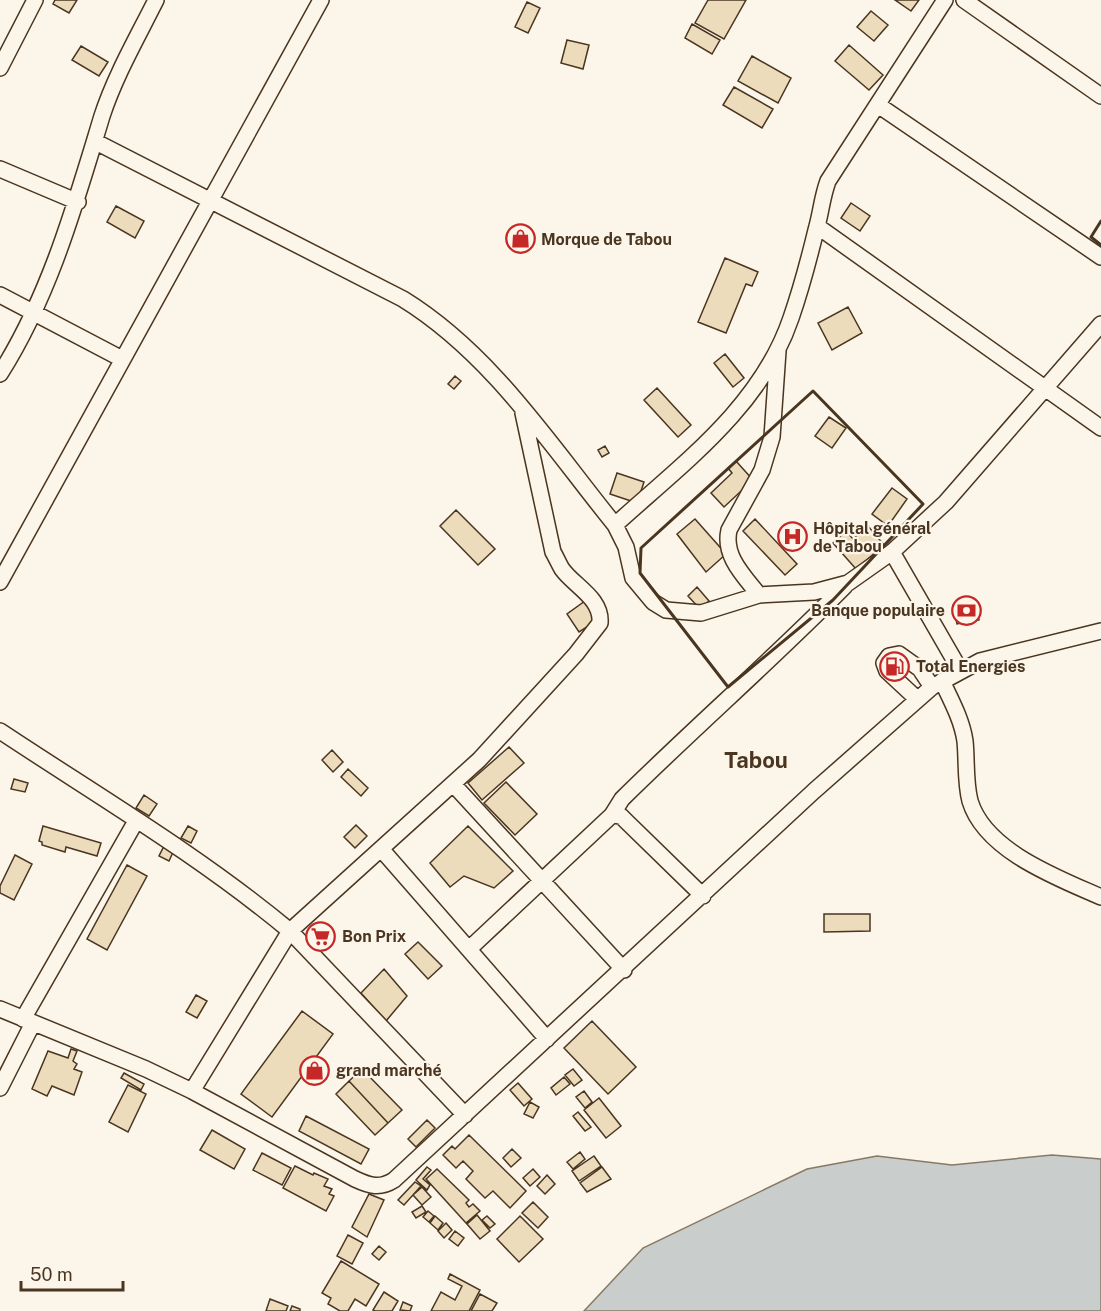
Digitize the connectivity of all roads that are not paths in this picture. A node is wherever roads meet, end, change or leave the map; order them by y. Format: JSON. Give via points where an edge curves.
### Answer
{"nodes":[{"id":1,"x":35,"y":0,"type":"edge"},
{"id":2,"x":156,"y":0,"type":"edge"},
{"id":3,"x":321,"y":0,"type":"edge"},
{"id":4,"x":945,"y":0,"type":"edge"},
{"id":5,"x":964,"y":0,"type":"edge"},
{"id":6,"x":0,"y":68,"type":"edge"},
{"id":7,"x":1101,"y":96,"type":"edge"},
{"id":8,"x":878,"y":105,"type":"junction"},
{"id":9,"x":96,"y":142,"type":"junction"},
{"id":10,"x":0,"y":169,"type":"edge"},
{"id":11,"x":210,"y":199,"type":"junction"},
{"id":12,"x":78,"y":202,"type":"junction"},
{"id":13,"x":817,"y":226,"type":"junction"},
{"id":14,"x":1101,"y":257,"type":"edge"},
{"id":15,"x":0,"y":295,"type":"edge"},
{"id":16,"x":34,"y":313,"type":"junction"},
{"id":17,"x":1101,"y":324,"type":"edge"},
{"id":18,"x":779,"y":348,"type":"junction"},
{"id":19,"x":122,"y":359,"type":"junction"},
{"id":20,"x":0,"y":374,"type":"edge"},
{"id":21,"x":1046,"y":388,"type":"junction"},
{"id":22,"x":522,"y":411,"type":"junction"},
{"id":23,"x":1101,"y":428,"type":"edge"},
{"id":24,"x":615,"y":525,"type":"junction"},
{"id":25,"x":892,"y":552,"type":"junction"},
{"id":26,"x":0,"y":582,"type":"edge"},
{"id":27,"x":848,"y":583,"type":"junction"},
{"id":28,"x":759,"y":595,"type":"junction"},
{"id":29,"x":1101,"y":631,"type":"edge"},
{"id":30,"x":960,"y":670,"type":"junction"},
{"id":31,"x":937,"y":684,"type":"junction"},
{"id":32,"x":917,"y":699,"type":"junction"},
{"id":33,"x":0,"y":731,"type":"edge"},
{"id":34,"x":453,"y":784,"type":"junction"},
{"id":35,"x":612,"y":815,"type":"junction"},
{"id":36,"x":136,"y":821,"type":"junction"},
{"id":37,"x":382,"y":850,"type":"junction"},
{"id":38,"x":543,"y":882,"type":"junction"},
{"id":39,"x":703,"y":896,"type":"junction"},
{"id":40,"x":1101,"y":897,"type":"edge"},
{"id":41,"x":290,"y":931,"type":"junction"},
{"id":42,"x":469,"y":949,"type":"junction"},
{"id":43,"x":624,"y":970,"type":"junction"},
{"id":44,"x":0,"y":1009,"type":"edge"},
{"id":45,"x":28,"y":1021,"type":"junction"},
{"id":46,"x":547,"y":1039,"type":"junction"},
{"id":47,"x":0,"y":1088,"type":"edge"},
{"id":48,"x":192,"y":1091,"type":"junction"},
{"id":49,"x":465,"y":1115,"type":"junction"}],
"edges":[{"from":1,"to":6,"type":"street"},
{"from":2,"to":9,"type":"street","via":[[114,85]]},
{"from":3,"to":11,"type":"street"},
{"from":4,"to":8,"type":"street"},
{"from":5,"to":7,"type":"street"},
{"from":8,"to":13,"type":"street","via":[[828,181]]},
{"from":8,"to":14,"type":"street"},
{"from":9,"to":11,"type":"street"},
{"from":9,"to":12,"type":"street"},
{"from":10,"to":12,"type":"street"},
{"from":11,"to":19,"type":"street"},
{"from":11,"to":22,"type":"street","via":[[421,310],[476,355]]},
{"from":12,"to":16,"type":"street"},
{"from":13,"to":18,"type":"street"},
{"from":13,"to":21,"type":"street"},
{"from":15,"to":16,"type":"street"},
{"from":16,"to":19,"type":"street"},
{"from":16,"to":20,"type":"street"},
{"from":17,"to":21,"type":"street"},
{"from":18,"to":24,"type":"street","via":[[729,421]]},
{"from":18,"to":28,"type":"street","via":[[772,437],[762,470],[729,530],[727,541],[731,556]]},
{"from":19,"to":26,"type":"street"},
{"from":21,"to":23,"type":"street"},
{"from":21,"to":25,"type":"street","via":[[946,502]]},
{"from":22,"to":24,"type":"street"},
{"from":22,"to":34,"type":"street","via":[[553,552],[562,569],[589,595],[600,622],[506,732]]},
{"from":24,"to":28,"type":"street","via":[[626,548],[633,578],[653,602],[666,610],[701,613]]},
{"from":25,"to":27,"type":"street"},
{"from":25,"to":30,"type":"street"},
{"from":27,"to":28,"type":"street","via":[[814,592]]},
{"from":27,"to":35,"type":"street","via":[[777,655],[703,719],[622,799]]},
{"from":29,"to":30,"type":"street","via":[[1006,653]]},
{"from":30,"to":31,"type":"street"},
{"from":31,"to":32,"type":"street"},
{"from":31,"to":32,"type":"street","via":[[899,654],[888,656],[884,663],[886,671]]},
{"from":31,"to":40,"type":"street","via":[[964,738],[970,800],[979,819],[1014,854]]},
{"from":32,"to":39,"type":"street"},
{"from":33,"to":36,"type":"street"},
{"from":34,"to":37,"type":"street"},
{"from":34,"to":38,"type":"street"},
{"from":35,"to":38,"type":"street"},
{"from":35,"to":39,"type":"street","via":[[621,816]]},
{"from":36,"to":41,"type":"street","via":[[218,874]]},
{"from":36,"to":45,"type":"street"},
{"from":37,"to":41,"type":"street"},
{"from":37,"to":42,"type":"street"},
{"from":38,"to":42,"type":"street"},
{"from":38,"to":43,"type":"street"},
{"from":39,"to":43,"type":"street"},
{"from":41,"to":48,"type":"street"},
{"from":41,"to":49,"type":"street"},
{"from":42,"to":46,"type":"street"},
{"from":43,"to":46,"type":"street"},
{"from":44,"to":45,"type":"street"},
{"from":45,"to":47,"type":"street"},
{"from":45,"to":48,"type":"street"},
{"from":46,"to":49,"type":"street"},
{"from":48,"to":49,"type":"street","via":[[375,1187],[394,1180]]}]}
